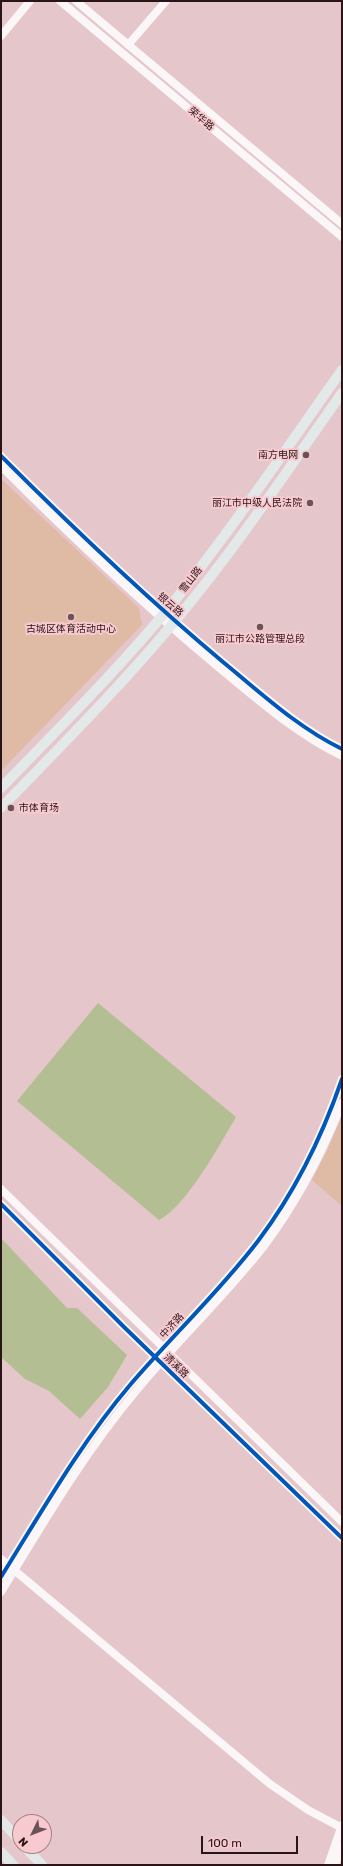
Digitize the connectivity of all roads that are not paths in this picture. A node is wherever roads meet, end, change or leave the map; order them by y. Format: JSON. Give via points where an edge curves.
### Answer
{"nodes":[{"id":1,"x":30,"y":1,"type":"edge"},
{"id":2,"x":60,"y":1,"type":"edge"},
{"id":3,"x":76,"y":1,"type":"edge"},
{"id":4,"x":166,"y":1,"type":"edge"},
{"id":5,"x":1,"y":36,"type":"edge"},
{"id":6,"x":128,"y":45,"type":"junction"},
{"id":7,"x":342,"y":224,"type":"edge"},
{"id":8,"x":342,"y":237,"type":"edge"},
{"id":9,"x":342,"y":370,"type":"edge"},
{"id":10,"x":342,"y":393,"type":"edge"},
{"id":11,"x":1,"y":456,"type":"edge"},
{"id":12,"x":1,"y":466,"type":"edge"},
{"id":13,"x":163,"y":615,"type":"junction"},
{"id":14,"x":173,"y":624,"type":"junction"},
{"id":15,"x":342,"y":748,"type":"edge"},
{"id":16,"x":342,"y":756,"type":"edge"},
{"id":17,"x":1,"y":788,"type":"edge"},
{"id":18,"x":1,"y":808,"type":"edge"},
{"id":19,"x":342,"y":1079,"type":"edge"},
{"id":20,"x":342,"y":1103,"type":"edge"},
{"id":21,"x":1,"y":1189,"type":"edge"},
{"id":22,"x":1,"y":1204,"type":"edge"},
{"id":23,"x":166,"y":1351,"type":"junction"},
{"id":24,"x":158,"y":1360,"type":"junction"},
{"id":25,"x":342,"y":1522,"type":"edge"},
{"id":26,"x":342,"y":1538,"type":"edge"},
{"id":27,"x":1,"y":1559,"type":"edge"},
{"id":28,"x":12,"y":1567,"type":"junction"},
{"id":29,"x":1,"y":1577,"type":"edge"},
{"id":30,"x":1,"y":1592,"type":"edge"},
{"id":31,"x":1,"y":1820,"type":"edge"},
{"id":32,"x":342,"y":1827,"type":"edge"},
{"id":33,"x":12,"y":1832,"type":"edge"},
{"id":34,"x":342,"y":1846,"type":"edge"},
{"id":35,"x":1,"y":1852,"type":"edge"},
{"id":36,"x":32,"y":1854,"type":"edge"},
{"id":37,"x":13,"y":1865,"type":"edge"},
{"id":38,"x":42,"y":1865,"type":"edge"},
{"id":39,"x":328,"y":1865,"type":"edge"},
{"id":40,"x":335,"y":1865,"type":"edge"}],
"edges":[{"from":1,"to":5,"type":"street"},
{"from":2,"to":8,"type":"street","name":"荣华路"},
{"from":3,"to":6,"type":"street","name":"荣华路"},
{"from":4,"to":6,"type":"street"},
{"from":6,"to":7,"type":"street","name":"荣华路"},
{"from":9,"to":13,"type":"main road","name":"雪山路","via":[[238,517]]},
{"from":10,"to":14,"type":"main road","name":"雪山路","via":[[237,541]]},
{"from":11,"to":13,"type":"street","name":"银云路"},
{"from":12,"to":13,"type":"street","name":"银云路"},
{"from":13,"to":14,"type":"street","name":"银云路"},
{"from":13,"to":17,"type":"main road","name":"雪山路","via":[[78,709]]},
{"from":14,"to":15,"type":"street","name":"银云路","via":[[282,711],[311,732]]},
{"from":14,"to":16,"type":"street","name":"银云路","via":[[278,716]]},
{"from":14,"to":18,"type":"main road","name":"雪山路","via":[[88,718]]},
{"from":19,"to":23,"type":"street","name":"中济路","via":[[313,1152],[281,1208],[233,1272]]},
{"from":20,"to":23,"type":"street","name":"中济路","via":[[320,1155],[284,1218],[243,1272]]},
{"from":21,"to":23,"type":"street","name":"清溪路"},
{"from":22,"to":24,"type":"street","name":"清溪路"},
{"from":23,"to":24,"type":"street","name":"中济路"},
{"from":23,"to":25,"type":"street","name":"清溪路"},
{"from":24,"to":26,"type":"street","name":"清溪路"},
{"from":24,"to":28,"type":"street","name":"中济路","via":[[118,1401],[79,1452]]},
{"from":27,"to":28,"type":"street"},
{"from":28,"to":29,"type":"street","name":"中济路"},
{"from":28,"to":30,"type":"street","name":"中济路"},
{"from":28,"to":32,"type":"street","via":[[270,1784],[308,1810]]},
{"from":31,"to":33,"type":"main road"},
{"from":32,"to":39,"type":"street"},
{"from":34,"to":40,"type":"street"},
{"from":35,"to":37,"type":"main road"},
{"from":36,"to":38,"type":"main road"}]}
